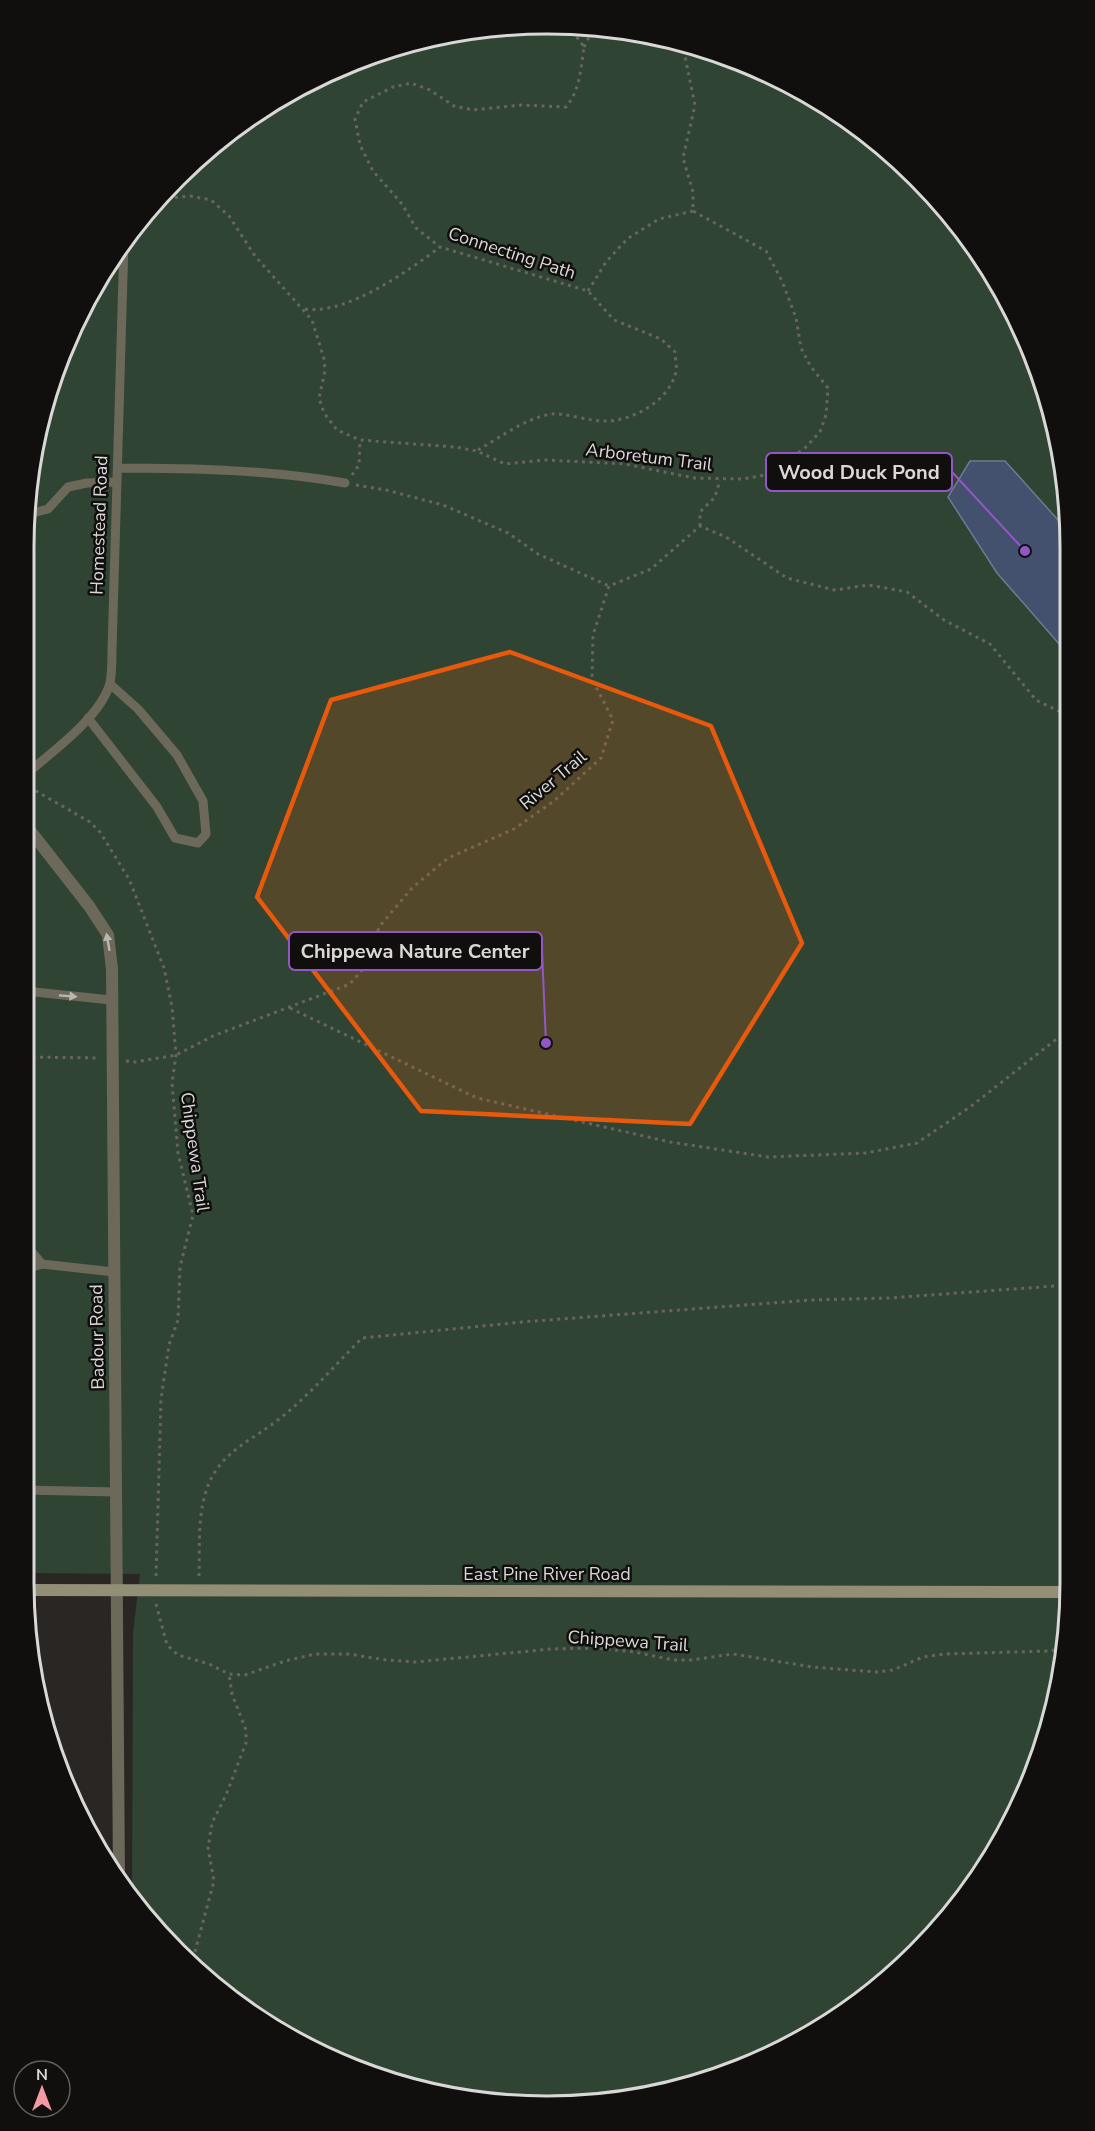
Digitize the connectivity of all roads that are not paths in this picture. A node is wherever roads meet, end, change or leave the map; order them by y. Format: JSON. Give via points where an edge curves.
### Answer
{"nodes":[{"id":1,"x":123,"y":259,"type":"edge"},
{"id":2,"x":117,"y":468,"type":"junction"},
{"id":3,"x":117,"y":482,"type":"junction"},
{"id":4,"x":345,"y":483,"type":"road end"},
{"id":5,"x":36,"y":512,"type":"edge"},
{"id":6,"x":110,"y":684,"type":"junction"},
{"id":7,"x":88,"y":718,"type":"junction"},
{"id":8,"x":34,"y":768,"type":"edge"},
{"id":9,"x":34,"y":836,"type":"edge"},
{"id":10,"x":34,"y":992,"type":"edge"},
{"id":11,"x":111,"y":1000,"type":"junction"},
{"id":12,"x":34,"y":1255,"type":"edge"},
{"id":13,"x":42,"y":1264,"type":"junction"},
{"id":14,"x":34,"y":1267,"type":"edge"},
{"id":15,"x":114,"y":1272,"type":"junction"},
{"id":16,"x":34,"y":1490,"type":"edge"},
{"id":17,"x":116,"y":1492,"type":"junction"},
{"id":18,"x":34,"y":1590,"type":"edge"},
{"id":19,"x":117,"y":1592,"type":"junction"},
{"id":20,"x":1060,"y":1592,"type":"edge"},
{"id":21,"x":119,"y":1866,"type":"edge"}],
"edges":[{"from":1,"to":2,"type":"lane","name":"Homestead Road"},
{"from":2,"to":3,"type":"lane","name":"Homestead Road"},
{"from":2,"to":4,"type":"lane","via":[[208,468]]},
{"from":3,"to":5,"type":"lane","via":[[68,488],[48,508]]},
{"from":3,"to":6,"type":"lane","name":"Homestead Road"},
{"from":6,"to":7,"type":"lane","name":"Homestead Road"},
{"from":6,"to":7,"type":"lane","via":[[138,709],[177,755],[203,801],[206,834],[198,843],[175,838],[157,807]]},
{"from":7,"to":8,"type":"lane","name":"Homestead Road"},
{"from":11,"to":9,"type":"street","name":"Badour Road","one_way":true,"via":[[108,934]]},
{"from":10,"to":11,"type":"lane","one_way":true},
{"from":11,"to":15,"type":"street","name":"Badour Road"},
{"from":12,"to":13,"type":"lane"},
{"from":13,"to":14,"type":"lane"},
{"from":13,"to":15,"type":"lane"},
{"from":15,"to":17,"type":"street","name":"Badour Road"},
{"from":16,"to":17,"type":"lane"},
{"from":17,"to":19,"type":"street","name":"Badour Road"},
{"from":18,"to":19,"type":"street","name":"East Pine River Road"},
{"from":19,"to":20,"type":"street","name":"East Pine River Road"},
{"from":19,"to":21,"type":"street","name":"Badour Road"}]}
